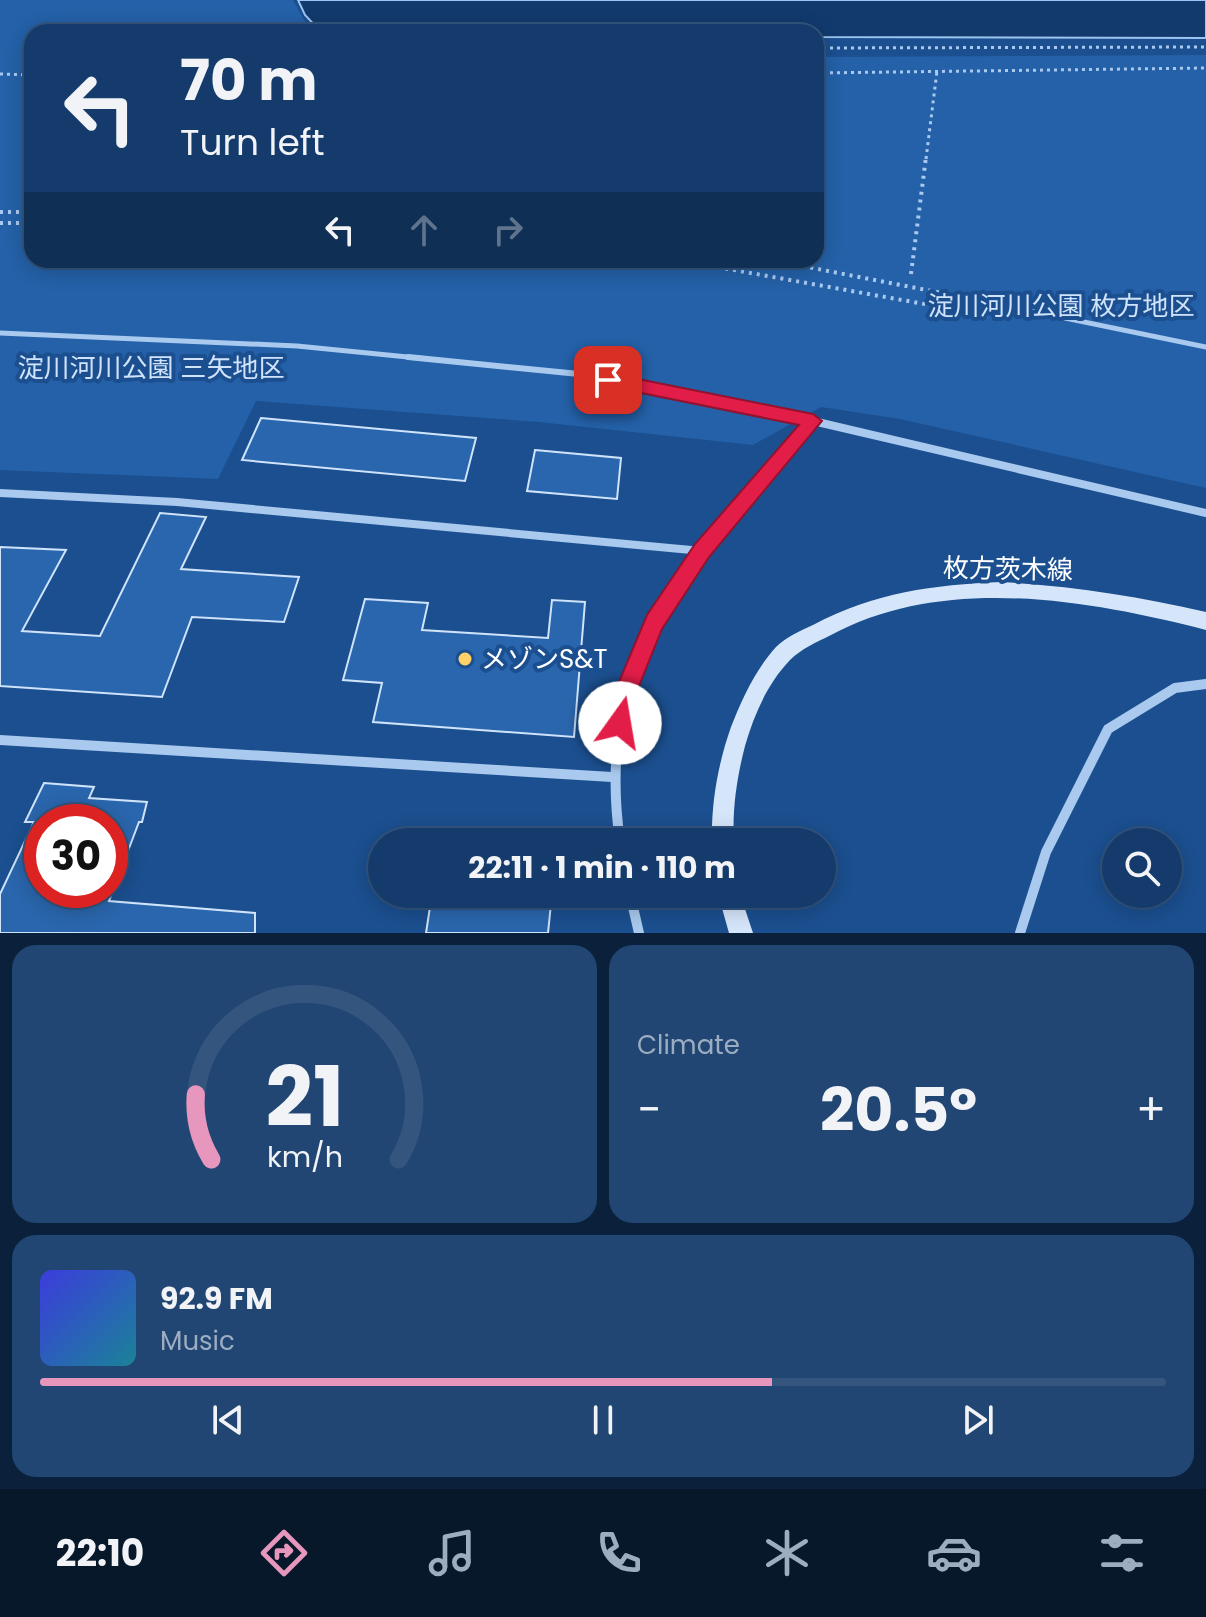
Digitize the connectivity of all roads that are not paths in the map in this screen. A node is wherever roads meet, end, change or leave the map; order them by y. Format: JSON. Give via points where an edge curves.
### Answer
{"nodes":[{"id":1,"x":1011,"y":307,"type":"road end"},
{"id":2,"x":0,"y":333,"type":"edge"},
{"id":3,"x":1206,"y":347,"type":"edge"},
{"id":4,"x":813,"y":421,"type":"junction"},
{"id":5,"x":0,"y":493,"type":"edge"},
{"id":6,"x":1206,"y":513,"type":"edge"},
{"id":7,"x":702,"y":551,"type":"junction"},
{"id":8,"x":1206,"y":621,"type":"edge"},
{"id":9,"x":1206,"y":684,"type":"edge"},
{"id":10,"x":0,"y":740,"type":"edge"},
{"id":11,"x":612,"y":777,"type":"junction"},
{"id":12,"x":618,"y":828,"type":"edge"},
{"id":13,"x":724,"y":828,"type":"edge"},
{"id":14,"x":633,"y":908,"type":"edge"},
{"id":15,"x":733,"y":908,"type":"edge"},
{"id":16,"x":639,"y":933,"type":"edge"},
{"id":17,"x":741,"y":933,"type":"edge"},
{"id":18,"x":1020,"y":933,"type":"edge"}],
"edges":[{"from":1,"to":3,"type":"lane"},
{"from":2,"to":4,"type":"lane","via":[[297,346],[579,374]]},
{"from":4,"to":6,"type":"street"},
{"from":4,"to":7,"type":"street"},
{"from":5,"to":7,"type":"street","via":[[177,502]]},
{"from":7,"to":11,"type":"street","via":[[654,622],[624,696]]},
{"from":8,"to":13,"type":"main road","name":"枚方茨木線","via":[[1114,601],[955,590],[830,622],[783,654],[749,702],[730,764]]},
{"from":9,"to":18,"type":"street","via":[[1175,688],[1108,729],[1046,852]]},
{"from":10,"to":11,"type":"street"},
{"from":11,"to":12,"type":"street"},
{"from":14,"to":16,"type":"street"},
{"from":15,"to":17,"type":"main road"}]}
